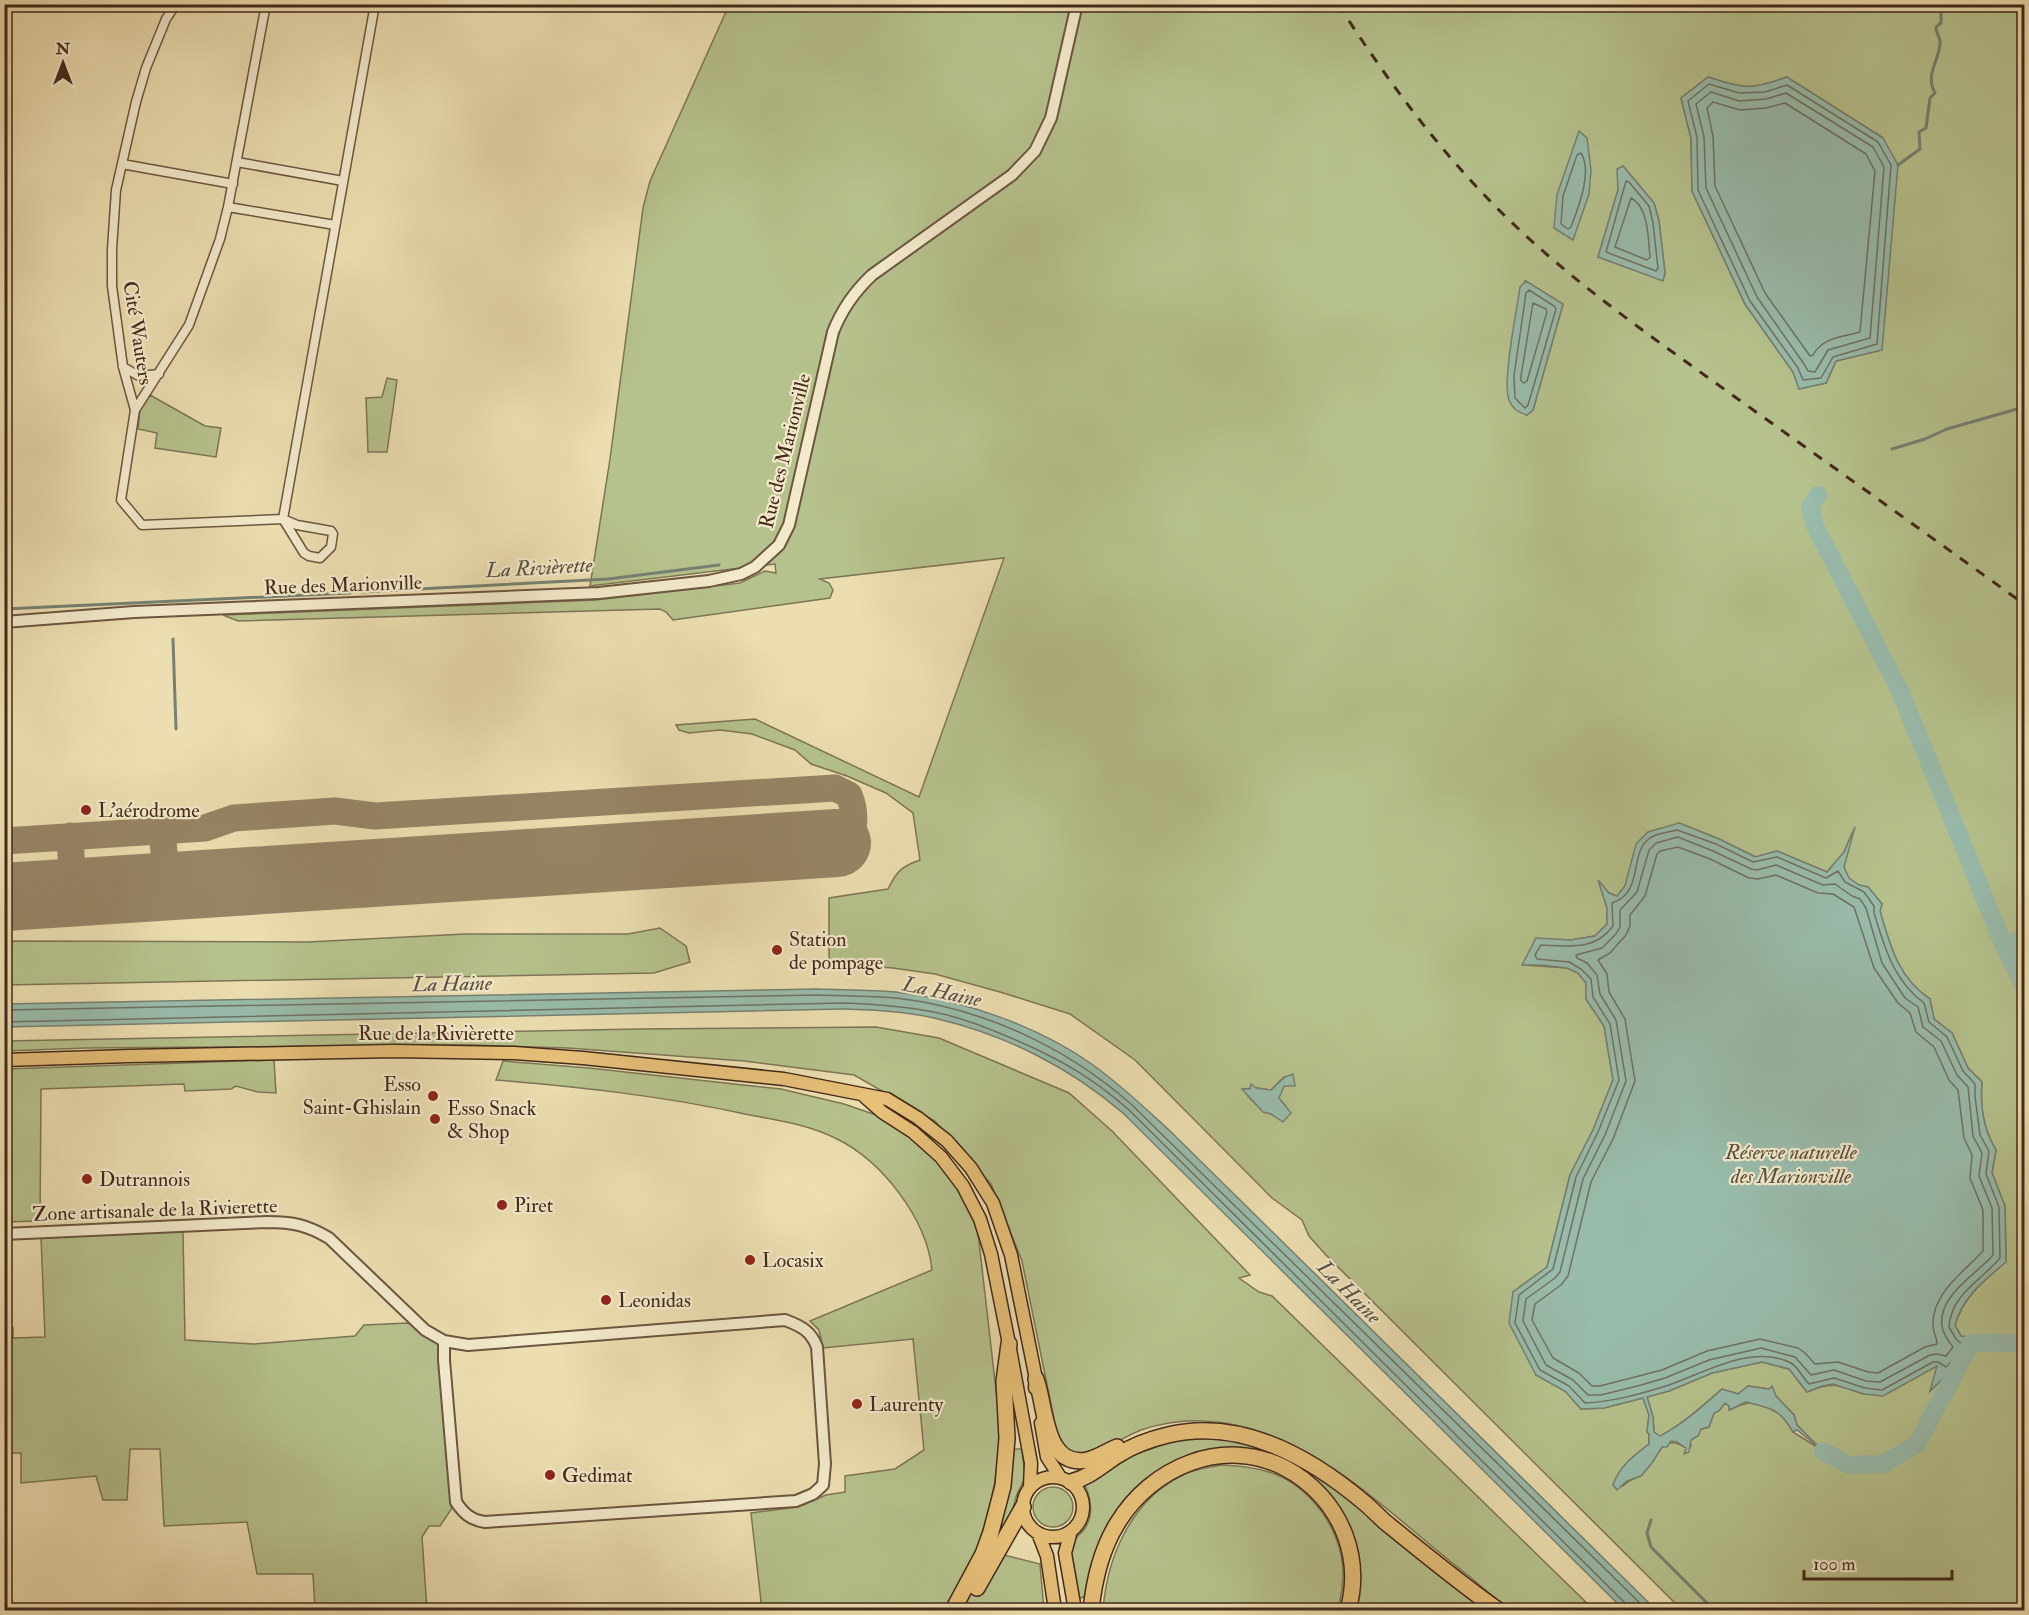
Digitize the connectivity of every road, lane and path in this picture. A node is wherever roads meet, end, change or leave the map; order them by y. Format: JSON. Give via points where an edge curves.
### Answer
{"nodes":[{"id":1,"x":176,"y":4,"type":"edge"},
{"id":2,"x":266,"y":4,"type":"edge"},
{"id":3,"x":375,"y":4,"type":"edge"},
{"id":4,"x":1077,"y":4,"type":"edge"},
{"id":5,"x":237,"y":162,"type":"junction"},
{"id":6,"x":122,"y":164,"type":"junction"},
{"id":7,"x":343,"y":181,"type":"junction"},
{"id":8,"x":233,"y":184,"type":"junction"},
{"id":9,"x":228,"y":207,"type":"junction"},
{"id":10,"x":335,"y":225,"type":"junction"},
{"id":11,"x":123,"y":367,"type":"junction"},
{"id":12,"x":159,"y":374,"type":"junction"},
{"id":13,"x":135,"y":410,"type":"junction"},
{"id":14,"x":283,"y":519,"type":"junction"},
{"id":15,"x":4,"y":622,"type":"edge"},
{"id":16,"x":4,"y":1060,"type":"edge"},
{"id":17,"x":864,"y":1096,"type":"junction"},
{"id":18,"x":4,"y":1234,"type":"edge"},
{"id":19,"x":444,"y":1341,"type":"junction"},
{"id":20,"x":1009,"y":1344,"type":"junction"},
{"id":21,"x":1036,"y":1379,"type":"junction"},
{"id":22,"x":1150,"y":1440,"type":"junction"},
{"id":23,"x":1065,"y":1480,"type":"junction"},
{"id":24,"x":1030,"y":1487,"type":"junction"},
{"id":25,"x":1023,"y":1507,"type":"junction"},
{"id":26,"x":1071,"y":1531,"type":"junction"},
{"id":27,"x":1038,"y":1533,"type":"junction"},
{"id":28,"x":953,"y":1611,"type":"edge"},
{"id":29,"x":961,"y":1611,"type":"edge"},
{"id":30,"x":1055,"y":1611,"type":"edge"},
{"id":31,"x":1075,"y":1611,"type":"edge"},
{"id":32,"x":1090,"y":1611,"type":"edge"},
{"id":33,"x":1348,"y":1611,"type":"edge"},
{"id":34,"x":1498,"y":1611,"type":"edge"}],
"edges":[{"from":1,"to":6,"type":"street","name":"Cité Wauters","via":[[146,68]]},
{"from":2,"to":5,"type":"street"},
{"from":3,"to":7,"type":"street"},
{"from":4,"to":15,"type":"street","name":"Rue des Marionville","via":[[1051,118],[1035,151],[1012,175],[872,275],[844,308],[833,332],[787,532],[771,554],[747,572],[709,581],[599,593],[134,612]]},
{"from":5,"to":7,"type":"street"},
{"from":5,"to":8,"type":"street"},
{"from":6,"to":8,"type":"street"},
{"from":6,"to":11,"type":"street","name":"Cité Wauters","via":[[116,190],[112,286]]},
{"from":7,"to":10,"type":"street"},
{"from":8,"to":9,"type":"street"},
{"from":9,"to":10,"type":"street"},
{"from":9,"to":12,"type":"street","via":[[189,325]]},
{"from":10,"to":14,"type":"street"},
{"from":11,"to":12,"type":"street","via":[[139,376]]},
{"from":11,"to":13,"type":"street","name":"Cité Wauters"},
{"from":12,"to":13,"type":"street"},
{"from":13,"to":14,"type":"street","name":"Cité Wauters","via":[[121,496],[122,503],[140,523],[147,526]]},
{"from":14,"to":14,"type":"street","name":"Cité Wauters","via":[[331,531],[331,547],[320,558],[309,556]]},
{"from":16,"to":17,"type":"main road","name":"Rue de la Rivièrette","via":[[505,1052],[774,1078]]},
{"from":17,"to":20,"type":"main road","via":[[914,1132],[963,1186],[985,1232]]},
{"from":17,"to":21,"type":"main road","name":"Rue de la Rivièrette","via":[[887,1099],[918,1118],[947,1141],[981,1183],[1000,1219],[1011,1255]]},
{"from":18,"to":19,"type":"street","name":"Zone artisanale de la Rivierette","via":[[292,1222],[329,1238],[425,1330]]},
{"from":19,"to":19,"type":"street","name":"Zone artisanale de la Rivierette","via":[[494,1344],[785,1320],[813,1336],[819,1359],[823,1485],[796,1501],[474,1520],[456,1502]]},
{"from":20,"to":24,"type":"main road","via":[[1031,1463]]},
{"from":20,"to":28,"type":"highway","via":[[1004,1381],[1007,1438],[1003,1486],[983,1554]]},
{"from":21,"to":22,"type":"highway","via":[[1052,1441],[1065,1457],[1087,1460],[1116,1447]]},
{"from":21,"to":23,"type":"main road","name":"Rue de la Rivièrette","via":[[1047,1457]]},
{"from":22,"to":23,"type":"highway","via":[[1120,1454],[1089,1476]]},
{"from":22,"to":34,"type":"highway","via":[[1205,1430],[1242,1434],[1277,1446],[1339,1483]]},
{"from":23,"to":24,"type":"main road","via":[[1046,1478]]},
{"from":23,"to":26,"type":"main road","via":[[1080,1494],[1083,1508],[1079,1523]]},
{"from":24,"to":25,"type":"main road"},
{"from":25,"to":27,"type":"main road","via":[[1025,1520]]},
{"from":25,"to":29,"type":"highway"},
{"from":26,"to":27,"type":"main road","via":[[1055,1537]]},
{"from":26,"to":31,"type":"main road","via":[[1065,1553]]},
{"from":27,"to":30,"type":"main road","via":[[1047,1557]]},
{"from":32,"to":33,"type":"highway","via":[[1107,1544],[1137,1497],[1154,1481],[1181,1466],[1226,1455],[1280,1466],[1299,1476],[1324,1500],[1341,1526],[1350,1552],[1352,1584]]}]}
